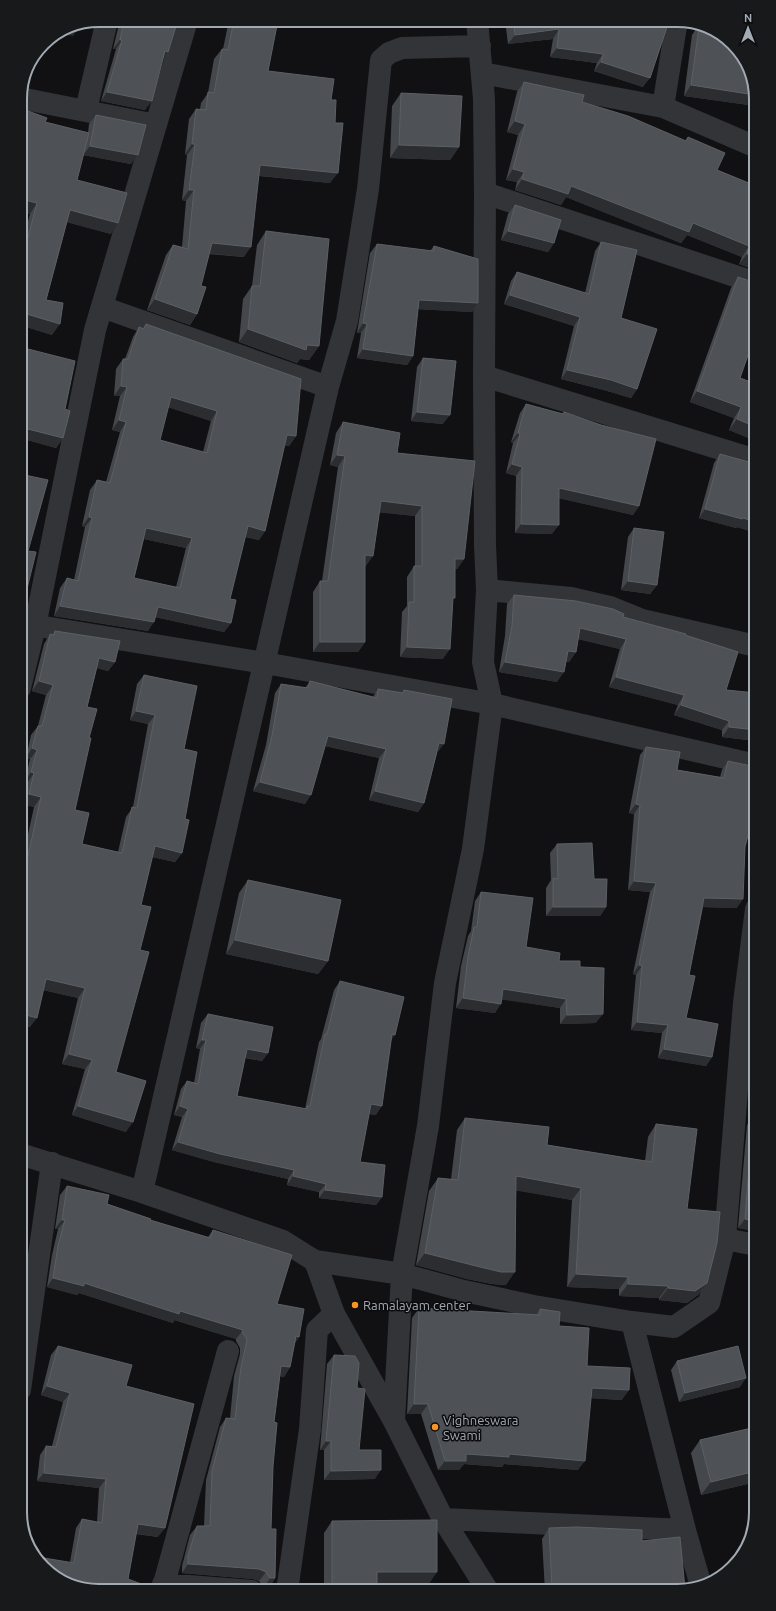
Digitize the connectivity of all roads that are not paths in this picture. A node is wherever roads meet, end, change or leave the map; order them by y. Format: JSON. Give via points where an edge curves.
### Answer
{"nodes":[{"id":1,"x":105,"y":27,"type":"edge"},
{"id":2,"x":186,"y":27,"type":"edge"},
{"id":3,"x":478,"y":27,"type":"edge"},
{"id":4,"x":676,"y":27,"type":"edge"},
{"id":5,"x":480,"y":46,"type":"junction"},
{"id":6,"x":482,"y":73,"type":"junction"},
{"id":7,"x":27,"y":99,"type":"edge"},
{"id":8,"x":663,"y":107,"type":"junction"},
{"id":9,"x":86,"y":110,"type":"junction"},
{"id":10,"x":156,"y":125,"type":"junction"},
{"id":11,"x":749,"y":144,"type":"edge"},
{"id":12,"x":485,"y":193,"type":"junction"},
{"id":13,"x":749,"y":282,"type":"edge"},
{"id":14,"x":102,"y":307,"type":"junction"},
{"id":15,"x":484,"y":376,"type":"junction"},
{"id":16,"x":328,"y":387,"type":"junction"},
{"id":17,"x":749,"y":458,"type":"edge"},
{"id":18,"x":487,"y":590,"type":"junction"},
{"id":19,"x":27,"y":625,"type":"edge"},
{"id":20,"x":749,"y":644,"type":"edge"},
{"id":21,"x":265,"y":663,"type":"junction"},
{"id":22,"x":492,"y":704,"type":"junction"},
{"id":23,"x":749,"y":763,"type":"edge"},
{"id":24,"x":749,"y":1011,"type":"edge"},
{"id":25,"x":27,"y":1156,"type":"edge"},
{"id":26,"x":52,"y":1163,"type":"junction"},
{"id":27,"x":142,"y":1192,"type":"junction"},
{"id":28,"x":725,"y":1240,"type":"junction"},
{"id":29,"x":749,"y":1244,"type":"edge"},
{"id":30,"x":315,"y":1261,"type":"junction"},
{"id":31,"x":402,"y":1274,"type":"junction"},
{"id":32,"x":334,"y":1314,"type":"junction"},
{"id":33,"x":632,"y":1322,"type":"junction"},
{"id":34,"x":27,"y":1340,"type":"edge"},
{"id":35,"x":228,"y":1351,"type":"dead end"},
{"id":36,"x":394,"y":1421,"type":"junction"},
{"id":37,"x":443,"y":1519,"type":"junction"},
{"id":38,"x":684,"y":1530,"type":"junction"},
{"id":39,"x":699,"y":1581,"type":"edge"},
{"id":40,"x":163,"y":1584,"type":"edge"},
{"id":41,"x":289,"y":1584,"type":"edge"},
{"id":42,"x":484,"y":1584,"type":"edge"}],
"edges":[{"from":1,"to":9,"type":"street"},
{"from":2,"to":10,"type":"street"},
{"from":3,"to":5,"type":"street"},
{"from":4,"to":8,"type":"street"},
{"from":5,"to":6,"type":"street"},
{"from":5,"to":16,"type":"street","via":[[402,48],[381,60],[368,189],[347,322]]},
{"from":6,"to":8,"type":"street"},
{"from":6,"to":12,"type":"street"},
{"from":7,"to":9,"type":"street"},
{"from":8,"to":11,"type":"street"},
{"from":9,"to":10,"type":"street"},
{"from":10,"to":14,"type":"street"},
{"from":12,"to":13,"type":"street"},
{"from":12,"to":15,"type":"street"},
{"from":14,"to":16,"type":"street"},
{"from":14,"to":19,"type":"street"},
{"from":15,"to":17,"type":"street"},
{"from":15,"to":18,"type":"street"},
{"from":16,"to":21,"type":"street"},
{"from":18,"to":20,"type":"street","via":[[571,598],[610,607],[642,620]]},
{"from":18,"to":22,"type":"street","via":[[483,662]]},
{"from":19,"to":21,"type":"street"},
{"from":21,"to":22,"type":"street"},
{"from":21,"to":27,"type":"street"},
{"from":22,"to":23,"type":"street"},
{"from":22,"to":31,"type":"street","via":[[473,849],[445,983],[428,1126]]},
{"from":24,"to":28,"type":"street"},
{"from":25,"to":26,"type":"street"},
{"from":26,"to":27,"type":"street"},
{"from":26,"to":34,"type":"street"},
{"from":27,"to":30,"type":"street","via":[[283,1241]]},
{"from":28,"to":29,"type":"street"},
{"from":28,"to":33,"type":"street","via":[[709,1303],[674,1327]]},
{"from":30,"to":31,"type":"street"},
{"from":30,"to":32,"type":"street"},
{"from":31,"to":33,"type":"street","via":[[534,1306]]},
{"from":31,"to":36,"type":"street"},
{"from":32,"to":36,"type":"street"},
{"from":32,"to":41,"type":"street","via":[[317,1330],[310,1429]]},
{"from":33,"to":38,"type":"street"},
{"from":35,"to":40,"type":"street"},
{"from":36,"to":37,"type":"street"},
{"from":37,"to":38,"type":"street"},
{"from":37,"to":42,"type":"street"},
{"from":38,"to":39,"type":"street"}]}
